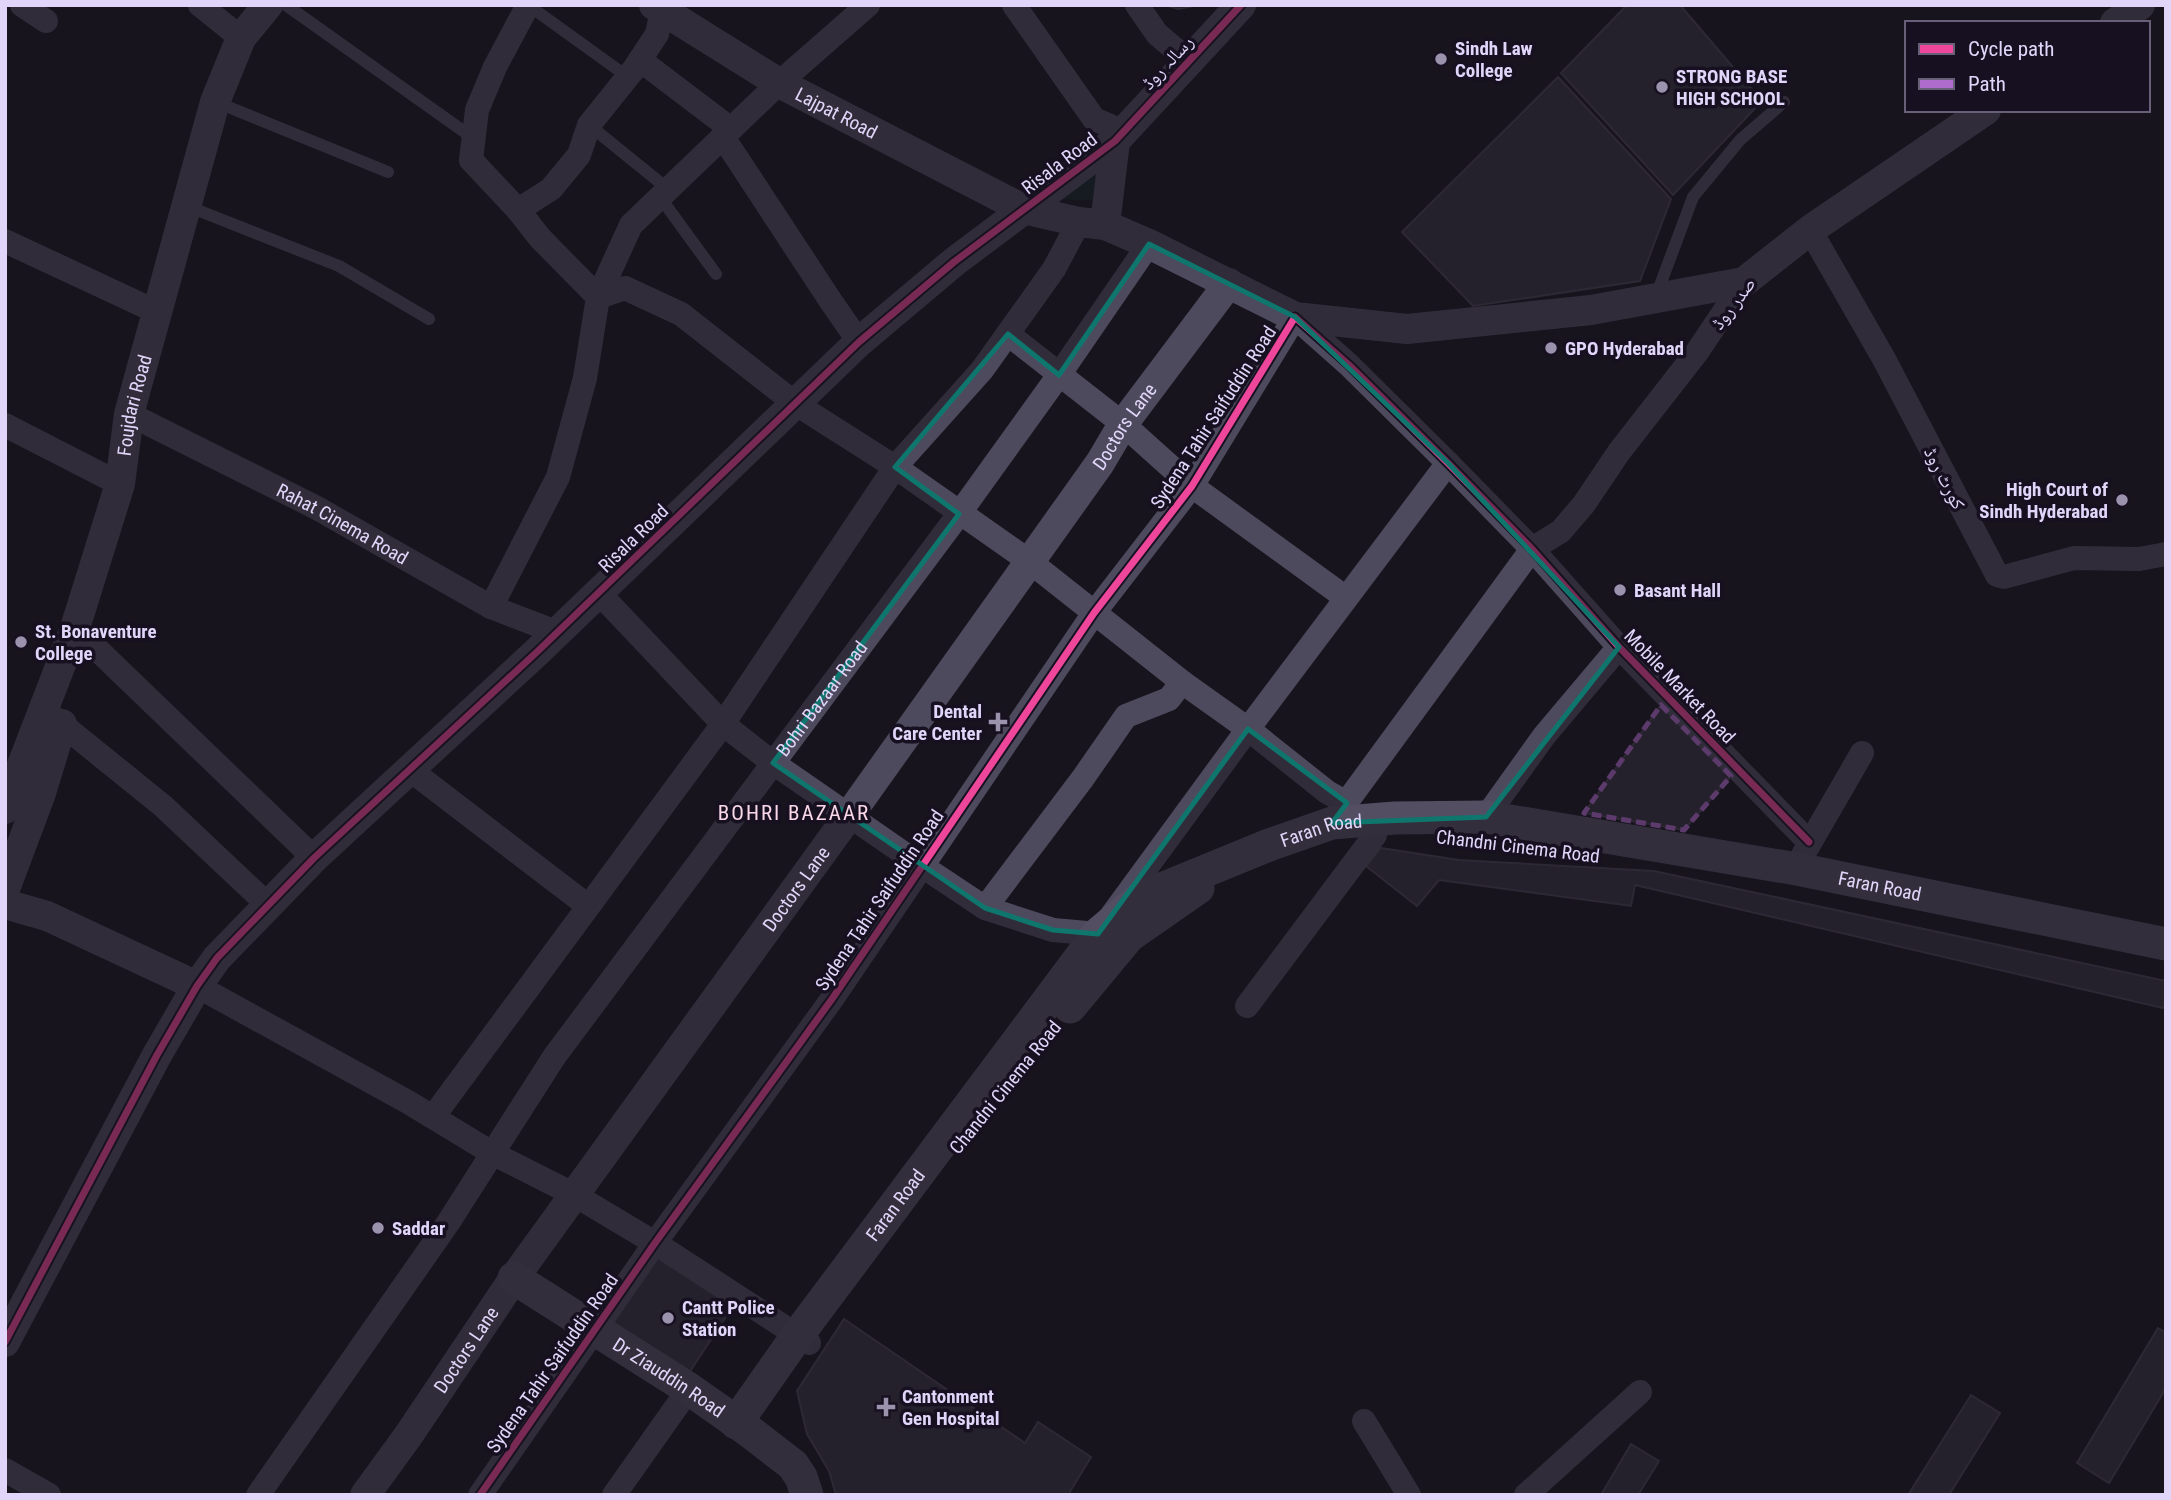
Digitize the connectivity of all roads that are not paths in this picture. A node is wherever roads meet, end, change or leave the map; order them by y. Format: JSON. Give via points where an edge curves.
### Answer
{"nodes":[{"id":1,"x":22,"y":5,"type":"edge"},
{"id":2,"x":200,"y":5,"type":"edge"},
{"id":3,"x":268,"y":5,"type":"edge"},
{"id":4,"x":286,"y":5,"type":"edge"},
{"id":5,"x":528,"y":5,"type":"edge"},
{"id":6,"x":868,"y":5,"type":"edge"},
{"id":7,"x":1014,"y":5,"type":"edge"},
{"id":8,"x":1137,"y":5,"type":"edge"},
{"id":9,"x":1241,"y":5,"type":"edge"},
{"id":10,"x":2140,"y":5,"type":"edge"},
{"id":11,"x":660,"y":7,"type":"edge"},
{"id":12,"x":46,"y":21,"type":"dead end"},
{"id":13,"x":2118,"y":21,"type":"edge"},
{"id":14,"x":241,"y":38,"type":"junction"},
{"id":15,"x":1189,"y":61,"type":"junction"},
{"id":16,"x":634,"y":69,"type":"junction"},
{"id":17,"x":779,"y":83,"type":"junction"},
{"id":18,"x":215,"y":102,"type":"junction"},
{"id":19,"x":1784,"y":102,"type":"dead end"},
{"id":20,"x":1983,"y":112,"type":"edge"},
{"id":21,"x":589,"y":125,"type":"junction"},
{"id":22,"x":727,"y":133,"type":"junction"},
{"id":23,"x":1119,"y":136,"type":"junction"},
{"id":24,"x":473,"y":138,"type":"junction"},
{"id":25,"x":388,"y":172,"type":"dead end"},
{"id":26,"x":664,"y":193,"type":"junction"},
{"id":27,"x":187,"y":205,"type":"junction"},
{"id":28,"x":1023,"y":209,"type":"junction"},
{"id":29,"x":518,"y":210,"type":"junction"},
{"id":30,"x":1092,"y":224,"type":"junction"},
{"id":31,"x":1810,"y":230,"type":"junction"},
{"id":32,"x":5,"y":241,"type":"edge"},
{"id":33,"x":1149,"y":244,"type":"junction"},
{"id":34,"x":716,"y":274,"type":"dead end"},
{"id":35,"x":1744,"y":282,"type":"junction"},
{"id":36,"x":1229,"y":284,"type":"junction"},
{"id":37,"x":598,"y":297,"type":"junction"},
{"id":38,"x":1654,"y":300,"type":"junction"},
{"id":39,"x":157,"y":312,"type":"junction"},
{"id":40,"x":1295,"y":317,"type":"junction"},
{"id":41,"x":429,"y":319,"type":"dead end"},
{"id":42,"x":1008,"y":334,"type":"junction"},
{"id":43,"x":859,"y":342,"type":"junction"},
{"id":44,"x":1059,"y":375,"type":"junction"},
{"id":45,"x":796,"y":404,"type":"junction"},
{"id":46,"x":129,"y":414,"type":"junction"},
{"id":47,"x":1123,"y":424,"type":"junction"},
{"id":48,"x":5,"y":425,"type":"edge"},
{"id":49,"x":1448,"y":463,"type":"junction"},
{"id":50,"x":895,"y":467,"type":"junction"},
{"id":51,"x":120,"y":484,"type":"junction"},
{"id":52,"x":1192,"y":486,"type":"junction"},
{"id":53,"x":959,"y":514,"type":"junction"},
{"id":54,"x":1532,"y":549,"type":"junction"},
{"id":55,"x":2166,"y":554,"type":"edge"},
{"id":56,"x":1028,"y":561,"type":"junction"},
{"id":57,"x":599,"y":593,"type":"junction"},
{"id":58,"x":1346,"y":598,"type":"junction"},
{"id":59,"x":491,"y":607,"type":"junction"},
{"id":60,"x":1094,"y":613,"type":"junction"},
{"id":61,"x":75,"y":628,"type":"junction"},
{"id":62,"x":556,"y":632,"type":"junction"},
{"id":63,"x":1619,"y":647,"type":"junction"},
{"id":64,"x":1182,"y":682,"type":"junction"},
{"id":65,"x":53,"y":717,"type":"junction"},
{"id":66,"x":723,"y":724,"type":"junction"},
{"id":67,"x":1248,"y":729,"type":"junction"},
{"id":68,"x":1862,"y":753,"type":"dead end"},
{"id":69,"x":773,"y":763,"type":"junction"},
{"id":70,"x":409,"y":769,"type":"junction"},
{"id":71,"x":5,"y":809,"type":"edge"},
{"id":72,"x":1339,"y":813,"type":"junction"},
{"id":73,"x":850,"y":814,"type":"junction"},
{"id":74,"x":1486,"y":817,"type":"junction"},
{"id":75,"x":1375,"y":835,"type":"junction"},
{"id":76,"x":1803,"y":855,"type":"junction"},
{"id":77,"x":314,"y":858,"type":"junction"},
{"id":78,"x":922,"y":866,"type":"junction"},
{"id":79,"x":5,"y":889,"type":"edge"},
{"id":80,"x":5,"y":904,"type":"edge"},
{"id":81,"x":267,"y":904,"type":"junction"},
{"id":82,"x":588,"y":906,"type":"junction"},
{"id":83,"x":985,"y":908,"type":"junction"},
{"id":84,"x":1098,"y":934,"type":"junction"},
{"id":85,"x":2166,"y":944,"type":"edge"},
{"id":86,"x":2166,"y":967,"type":"edge"},
{"id":87,"x":197,"y":986,"type":"junction"},
{"id":88,"x":1247,"y":1006,"type":"dead end"},
{"id":89,"x":433,"y":1117,"type":"junction"},
{"id":90,"x":492,"y":1153,"type":"junction"},
{"id":91,"x":573,"y":1194,"type":"junction"},
{"id":92,"x":655,"y":1243,"type":"junction"},
{"id":93,"x":513,"y":1278,"type":"junction"},
{"id":94,"x":594,"y":1331,"type":"junction"},
{"id":95,"x":803,"y":1339,"type":"junction"},
{"id":96,"x":5,"y":1342,"type":"edge"},
{"id":97,"x":689,"y":1389,"type":"junction"},
{"id":98,"x":1640,"y":1392,"type":"dead end"},
{"id":99,"x":770,"y":1398,"type":"junction"},
{"id":100,"x":1364,"y":1421,"type":"dead end"},
{"id":101,"x":743,"y":1427,"type":"junction"},
{"id":102,"x":5,"y":1471,"type":"edge"},
{"id":103,"x":49,"y":1495,"type":"edge"},
{"id":104,"x":258,"y":1495,"type":"edge"},
{"id":105,"x":365,"y":1495,"type":"edge"},
{"id":106,"x":480,"y":1495,"type":"edge"},
{"id":107,"x":614,"y":1495,"type":"edge"},
{"id":108,"x":807,"y":1495,"type":"edge"},
{"id":109,"x":819,"y":1495,"type":"edge"},
{"id":110,"x":1409,"y":1495,"type":"edge"},
{"id":111,"x":1526,"y":1495,"type":"edge"}],
"edges":[{"from":1,"to":12,"type":"street"},
{"from":2,"to":14,"type":"street"},
{"from":3,"to":14,"type":"street","name":"Foujdari Road"},
{"from":4,"to":24,"type":"lane"},
{"from":5,"to":16,"type":"lane"},
{"from":5,"to":24,"type":"street","via":[[477,110]]},
{"from":6,"to":17,"type":"street"},
{"from":7,"to":23,"type":"street","via":[[1094,118]]},
{"from":8,"to":15,"type":"street","via":[[1157,34]]},
{"from":9,"to":15,"type":"street","name":"رسالہ روڈ"},
{"from":10,"to":13,"type":"street"},
{"from":11,"to":16,"type":"street","via":[[657,34]]},
{"from":11,"to":17,"type":"street","name":"Lajpat Road"},
{"from":14,"to":18,"type":"street","name":"Foujdari Road"},
{"from":15,"to":23,"type":"street","name":"رسالہ روڈ"},
{"from":16,"to":21,"type":"street"},
{"from":16,"to":22,"type":"street"},
{"from":17,"to":22,"type":"street"},
{"from":17,"to":28,"type":"street","name":"Lajpat Road"},
{"from":18,"to":25,"type":"lane"},
{"from":18,"to":27,"type":"street","name":"Foujdari Road"},
{"from":19,"to":38,"type":"lane","via":[[1740,140],[1693,197]]},
{"from":20,"to":31,"type":"street","name":"صدر روڈ"},
{"from":21,"to":26,"type":"lane"},
{"from":21,"to":29,"type":"street","via":[[579,155],[551,189]]},
{"from":22,"to":26,"type":"street"},
{"from":22,"to":43,"type":"street"},
{"from":23,"to":28,"type":"street","name":"Risala Road"},
{"from":23,"to":30,"type":"street","name":"Risala Road"},
{"from":24,"to":29,"type":"street","via":[[471,160]]},
{"from":26,"to":34,"type":"lane"},
{"from":26,"to":37,"type":"street","via":[[631,225]]},
{"from":27,"to":39,"type":"street","name":"Foujdari Road"},
{"from":27,"to":41,"type":"lane","via":[[339,266]]},
{"from":28,"to":30,"type":"street","name":"Lajpat Road"},
{"from":28,"to":43,"type":"street","name":"Risala Road"},
{"from":29,"to":37,"type":"street"},
{"from":30,"to":33,"type":"street","name":"Lajpat Road"},
{"from":30,"to":42,"type":"street"},
{"from":31,"to":35,"type":"street","name":"صدر روڈ"},
{"from":31,"to":55,"type":"street","name":"کورٹ روڈ","via":[[1884,359],[1997,575],[2074,558],[2139,559]]},
{"from":32,"to":39,"type":"street"},
{"from":33,"to":36,"type":"street","name":"Lajpat Road"},
{"from":33,"to":44,"type":"street","name":"Bohri Bazaar Road"},
{"from":35,"to":38,"type":"street"},
{"from":35,"to":54,"type":"street","name":"صدر روڈ","via":[[1698,352],[1584,504],[1561,531]]},
{"from":36,"to":40,"type":"street","name":"Lajpat Road"},
{"from":36,"to":47,"type":"street","name":"Doctors Lane"},
{"from":37,"to":45,"type":"street","via":[[625,288],[681,314]]},
{"from":37,"to":59,"type":"street","via":[[585,378],[558,477]]},
{"from":38,"to":40,"type":"street","via":[[1407,329]]},
{"from":39,"to":46,"type":"street","name":"Foujdari Road"},
{"from":40,"to":49,"type":"street","name":"Mobile Market Road"},
{"from":40,"to":52,"type":"street","name":"Sydena Tahir Saifuddin Road"},
{"from":42,"to":44,"type":"street"},
{"from":42,"to":50,"type":"street"},
{"from":43,"to":45,"type":"street","name":"Risala Road"},
{"from":44,"to":47,"type":"street"},
{"from":44,"to":53,"type":"street","name":"Bohri Bazaar Road"},
{"from":45,"to":50,"type":"street"},
{"from":45,"to":57,"type":"street","name":"Risala Road"},
{"from":46,"to":51,"type":"street","name":"Foujdari Road"},
{"from":46,"to":59,"type":"street","name":"Rahat Cinema Road","via":[[317,508]]},
{"from":47,"to":52,"type":"street"},
{"from":47,"to":56,"type":"street","name":"Doctors Lane"},
{"from":48,"to":51,"type":"street"},
{"from":49,"to":54,"type":"street","name":"Mobile Market Road"},
{"from":49,"to":58,"type":"street"},
{"from":50,"to":53,"type":"street"},
{"from":50,"to":66,"type":"street"},
{"from":51,"to":61,"type":"street","name":"Foujdari Road"},
{"from":52,"to":58,"type":"street"},
{"from":52,"to":60,"type":"street","name":"Sydena Tahir Saifuddin Road"},
{"from":53,"to":56,"type":"street"},
{"from":53,"to":69,"type":"street","name":"Bohri Bazaar Road"},
{"from":54,"to":63,"type":"street","name":"Mobile Market Road"},
{"from":54,"to":72,"type":"street"},
{"from":56,"to":60,"type":"street"},
{"from":56,"to":73,"type":"street","name":"Doctors Lane"},
{"from":57,"to":62,"type":"street","name":"Risala Road"},
{"from":57,"to":66,"type":"street"},
{"from":58,"to":67,"type":"street"},
{"from":59,"to":62,"type":"street","name":"Rahat Cinema Road"},
{"from":60,"to":64,"type":"street"},
{"from":60,"to":78,"type":"street","name":"Sydena Tahir Saifuddin Road"},
{"from":61,"to":65,"type":"street","name":"Foujdari Road"},
{"from":61,"to":77,"type":"street"},
{"from":62,"to":70,"type":"street","name":"Risala Road"},
{"from":63,"to":74,"type":"street","via":[[1544,736]]},
{"from":63,"to":76,"type":"street","name":"Mobile Market Road"},
{"from":64,"to":67,"type":"street"},
{"from":64,"to":83,"type":"street","via":[[1169,699],[1126,716]]},
{"from":65,"to":71,"type":"street","name":"Foujdari Road"},
{"from":65,"to":79,"type":"street","via":[[41,793]]},
{"from":65,"to":81,"type":"street","via":[[163,806]]},
{"from":66,"to":69,"type":"street"},
{"from":66,"to":82,"type":"street"},
{"from":67,"to":72,"type":"street","via":[[1327,792]]},
{"from":67,"to":84,"type":"street"},
{"from":68,"to":76,"type":"street"},
{"from":69,"to":73,"type":"street"},
{"from":69,"to":90,"type":"street","name":"Bohri Bazaar Road","via":[[554,1057]]},
{"from":70,"to":77,"type":"street","name":"Risala Road"},
{"from":70,"to":82,"type":"street"},
{"from":72,"to":74,"type":"main road","name":"Faran Road"},
{"from":72,"to":84,"type":"main road","name":"Faran Road","via":[[1142,897]]},
{"from":73,"to":78,"type":"street"},
{"from":73,"to":91,"type":"street","name":"Doctors Lane"},
{"from":74,"to":76,"type":"main road","name":"Faran Road"},
{"from":75,"to":86,"type":"main road","name":"Chandni Cinema Road","via":[[1465,836],[1807,886]]},
{"from":75,"to":88,"type":"street"},
{"from":75,"to":95,"type":"main road","name":"Chandni Cinema Road","via":[[1299,847],[1244,866],[1207,883],[1129,936],[959,1140]]},
{"from":76,"to":85,"type":"main road","name":"Faran Road"},
{"from":77,"to":81,"type":"street","name":"Risala Road"},
{"from":78,"to":83,"type":"street"},
{"from":78,"to":92,"type":"street","name":"Sydena Tahir Saifuddin Road"},
{"from":80,"to":87,"type":"street","via":[[47,916]]},
{"from":81,"to":87,"type":"street","name":"Risala Road"},
{"from":82,"to":89,"type":"street"},
{"from":83,"to":84,"type":"street","via":[[1054,930]]},
{"from":84,"to":95,"type":"main road","name":"Faran Road"},
{"from":87,"to":89,"type":"street"},
{"from":87,"to":96,"type":"street","name":"Risala Road"},
{"from":89,"to":90,"type":"street"},
{"from":90,"to":91,"type":"street"},
{"from":90,"to":104,"type":"street","name":"Bohri Bazaar Road","via":[[449,1223]]},
{"from":91,"to":92,"type":"street"},
{"from":91,"to":93,"type":"street","name":"Doctors Lane"},
{"from":92,"to":94,"type":"street","name":"Sydena Tahir Saifuddin Road"},
{"from":92,"to":95,"type":"street"},
{"from":93,"to":94,"type":"main road","name":"Dr Ziauddin Road"},
{"from":93,"to":105,"type":"street","name":"Doctors Lane"},
{"from":94,"to":97,"type":"main road","name":"Dr Ziauddin Road"},
{"from":94,"to":106,"type":"street","name":"Sydena Tahir Saifuddin Road"},
{"from":95,"to":99,"type":"main road","name":"Chandni Cinema Road"},
{"from":95,"to":101,"type":"main road","name":"Faran Road"},
{"from":97,"to":101,"type":"main road","name":"Dr Ziauddin Road"},
{"from":97,"to":107,"type":"street"},
{"from":98,"to":111,"type":"street"},
{"from":99,"to":101,"type":"main road","name":"Chandni Cinema Road"},
{"from":99,"to":109,"type":"main road","via":[[772,1420],[798,1451]]},
{"from":100,"to":110,"type":"street"},
{"from":101,"to":108,"type":"main road","name":"Dr Ziauddin Road","via":[[793,1465]]},
{"from":102,"to":103,"type":"street"}]}
